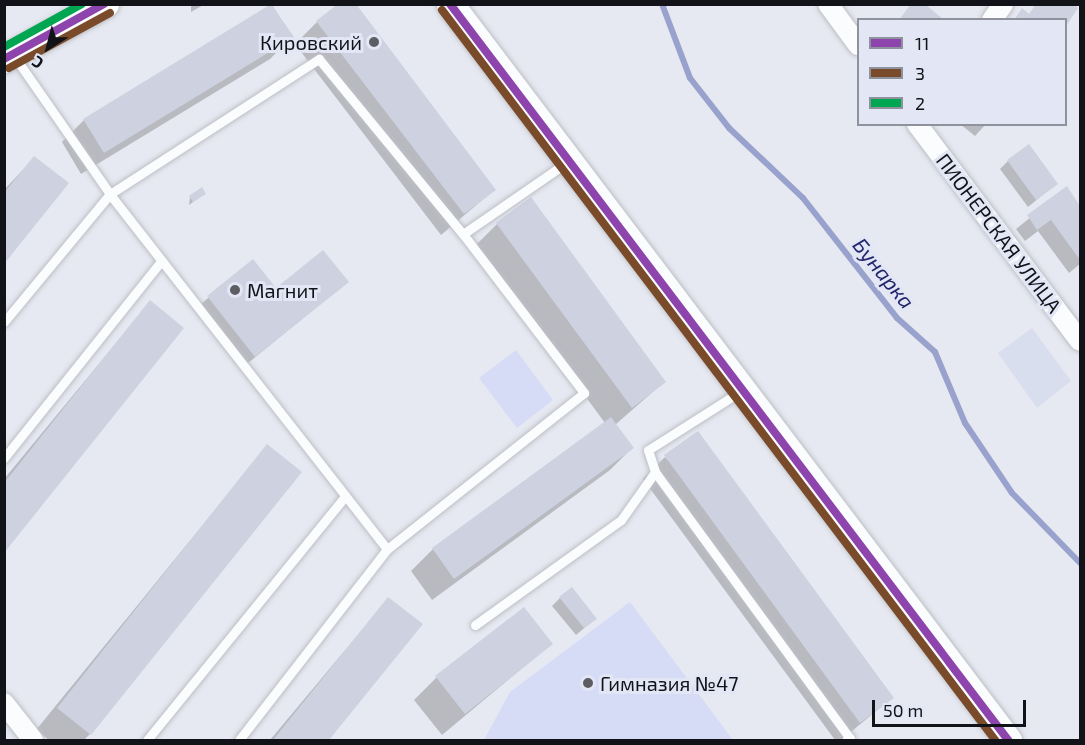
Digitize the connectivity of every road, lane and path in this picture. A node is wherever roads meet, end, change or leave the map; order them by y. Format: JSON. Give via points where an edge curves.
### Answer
{"nodes":[{"id":1,"x":105,"y":4,"type":"edge"},
{"id":2,"x":450,"y":4,"type":"edge"},
{"id":3,"x":828,"y":4,"type":"edge"},
{"id":4,"x":1004,"y":4,"type":"edge"},
{"id":5,"x":994,"y":18,"type":"edge"},
{"id":6,"x":857,"y":44,"type":"edge"},
{"id":7,"x":9,"y":57,"type":"edge"},
{"id":8,"x":919,"y":126,"type":"edge"},
{"id":9,"x":566,"y":163,"type":"junction"},
{"id":10,"x":110,"y":194,"type":"junction"},
{"id":11,"x":463,"y":234,"type":"junction"},
{"id":12,"x":160,"y":261,"type":"junction"},
{"id":13,"x":4,"y":322,"type":"edge"},
{"id":14,"x":1080,"y":341,"type":"edge"},
{"id":15,"x":741,"y":391,"type":"junction"},
{"id":16,"x":4,"y":458,"type":"edge"},
{"id":17,"x":655,"y":472,"type":"junction"},
{"id":18,"x":345,"y":496,"type":"junction"},
{"id":19,"x":387,"y":549,"type":"junction"},
{"id":20,"x":476,"y":625,"type":"dead end"},
{"id":21,"x":4,"y":703,"type":"edge"},
{"id":22,"x":33,"y":741,"type":"edge"},
{"id":23,"x":147,"y":741,"type":"edge"},
{"id":24,"x":238,"y":741,"type":"edge"},
{"id":25,"x":846,"y":741,"type":"edge"},
{"id":26,"x":1008,"y":741,"type":"edge"}],
"edges":[{"from":1,"to":7,"type":"street"},
{"from":2,"to":9,"type":"street"},
{"from":3,"to":6,"type":"street"},
{"from":4,"to":5,"type":"street"},
{"from":7,"to":10,"type":"lane"},
{"from":8,"to":14,"type":"street","name":"ПИОНЕРСКАЯ УЛИЦА"},
{"from":9,"to":11,"type":"lane"},
{"from":9,"to":15,"type":"street"},
{"from":10,"to":11,"type":"lane","via":[[319,59]]},
{"from":10,"to":12,"type":"lane"},
{"from":10,"to":13,"type":"lane"},
{"from":11,"to":19,"type":"lane","via":[[584,393]]},
{"from":12,"to":16,"type":"lane"},
{"from":12,"to":18,"type":"lane"},
{"from":15,"to":17,"type":"lane","via":[[648,450]]},
{"from":15,"to":26,"type":"street"},
{"from":17,"to":20,"type":"lane","via":[[621,520]]},
{"from":17,"to":25,"type":"lane","via":[[850,738]]},
{"from":18,"to":19,"type":"lane"},
{"from":18,"to":23,"type":"lane"},
{"from":19,"to":24,"type":"lane"},
{"from":21,"to":22,"type":"street"}]}
